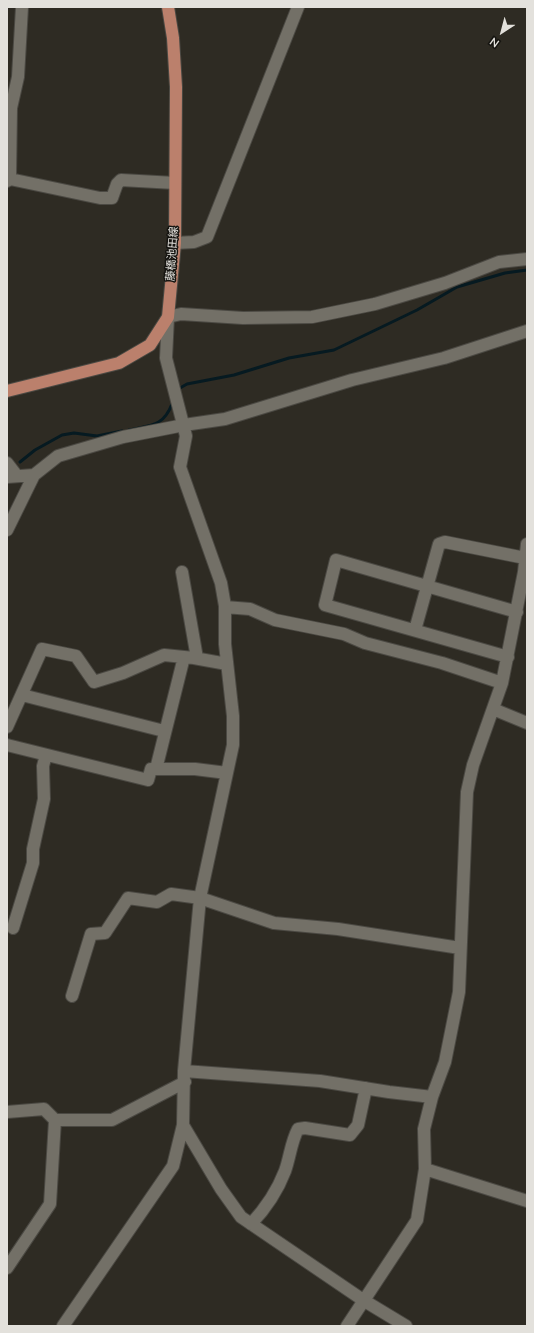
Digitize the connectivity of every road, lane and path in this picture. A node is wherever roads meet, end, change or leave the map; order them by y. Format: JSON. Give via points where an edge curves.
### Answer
{"nodes":[{"id":1,"x":22,"y":7,"type":"edge"},
{"id":2,"x":168,"y":7,"type":"edge"},
{"id":3,"x":298,"y":7,"type":"edge"},
{"id":4,"x":8,"y":180,"type":"edge"},
{"id":5,"x":175,"y":183,"type":"junction"},
{"id":6,"x":174,"y":243,"type":"junction"},
{"id":7,"x":527,"y":259,"type":"edge"},
{"id":8,"x":168,"y":317,"type":"junction"},
{"id":9,"x":527,"y":331,"type":"edge"},
{"id":10,"x":7,"y":391,"type":"edge"},
{"id":11,"x":184,"y":425,"type":"junction"},
{"id":12,"x":7,"y":463,"type":"edge"},
{"id":13,"x":34,"y":475,"type":"junction"},
{"id":14,"x":12,"y":476,"type":"edge"},
{"id":15,"x":7,"y":530,"type":"edge"},
{"id":16,"x":526,"y":548,"type":"edge"},
{"id":17,"x":182,"y":572,"type":"dead end"},
{"id":18,"x":427,"y":587,"type":"junction"},
{"id":19,"x":225,"y":607,"type":"junction"},
{"id":20,"x":517,"y":612,"type":"junction"},
{"id":21,"x":415,"y":630,"type":"junction"},
{"id":22,"x":184,"y":657,"type":"junction"},
{"id":23,"x":508,"y":657,"type":"junction"},
{"id":24,"x":197,"y":658,"type":"junction"},
{"id":25,"x":227,"y":664,"type":"junction"},
{"id":26,"x":502,"y":683,"type":"junction"},
{"id":27,"x":22,"y":695,"type":"junction"},
{"id":28,"x":493,"y":709,"type":"junction"},
{"id":29,"x":527,"y":723,"type":"edge"},
{"id":30,"x":7,"y":727,"type":"edge"},
{"id":31,"x":164,"y":731,"type":"junction"},
{"id":32,"x":7,"y":745,"type":"edge"},
{"id":33,"x":46,"y":755,"type":"junction"},
{"id":34,"x":156,"y":769,"type":"junction"},
{"id":35,"x":227,"y":773,"type":"junction"},
{"id":36,"x":200,"y":898,"type":"junction"},
{"id":37,"x":13,"y":928,"type":"dead end"},
{"id":38,"x":460,"y":948,"type":"junction"},
{"id":39,"x":72,"y":996,"type":"dead end"},
{"id":40,"x":185,"y":1077,"type":"junction"},
{"id":41,"x":366,"y":1088,"type":"junction"},
{"id":42,"x":432,"y":1097,"type":"junction"},
{"id":43,"x":7,"y":1112,"type":"edge"},
{"id":44,"x":55,"y":1120,"type":"junction"},
{"id":45,"x":183,"y":1125,"type":"junction"},
{"id":46,"x":425,"y":1169,"type":"junction"},
{"id":47,"x":527,"y":1201,"type":"edge"},
{"id":48,"x":251,"y":1224,"type":"junction"},
{"id":49,"x":7,"y":1268,"type":"edge"},
{"id":50,"x":363,"y":1300,"type":"junction"},
{"id":51,"x":63,"y":1326,"type":"edge"},
{"id":52,"x":347,"y":1326,"type":"edge"},
{"id":53,"x":406,"y":1326,"type":"edge"}],
"edges":[{"from":1,"to":4,"type":"street","via":[[18,77],[11,108]]},
{"from":2,"to":5,"type":"main road","name":"藤橋池田線","via":[[176,87]]},
{"from":3,"to":6,"type":"street","via":[[207,237],[194,242]]},
{"from":4,"to":5,"type":"street","via":[[100,198],[112,198],[121,180]]},
{"from":5,"to":6,"type":"main road","name":"藤橋池田線"},
{"from":6,"to":8,"type":"main road","name":"藤橋池田線"},
{"from":7,"to":8,"type":"street","via":[[499,262],[445,283],[382,302],[312,316],[243,318],[181,314]]},
{"from":8,"to":10,"type":"main road","name":"藤橋池田線","via":[[150,345],[119,363]]},
{"from":8,"to":11,"type":"street","via":[[166,358]]},
{"from":9,"to":11,"type":"street","via":[[444,358],[352,380],[225,419]]},
{"from":11,"to":13,"type":"street","via":[[79,448],[58,456]]},
{"from":11,"to":19,"type":"street","via":[[186,436],[180,467],[221,583]]},
{"from":12,"to":14,"type":"street"},
{"from":13,"to":14,"type":"street"},
{"from":13,"to":15,"type":"street"},
{"from":16,"to":18,"type":"street","via":[[444,542],[439,544]]},
{"from":16,"to":20,"type":"street"},
{"from":17,"to":24,"type":"street"},
{"from":18,"to":20,"type":"street"},
{"from":18,"to":21,"type":"street"},
{"from":18,"to":21,"type":"street","via":[[336,560],[325,605]]},
{"from":19,"to":25,"type":"street"},
{"from":19,"to":26,"type":"street","via":[[250,609],[276,620],[344,634],[365,643],[442,663]]},
{"from":20,"to":23,"type":"street"},
{"from":21,"to":23,"type":"street"},
{"from":22,"to":24,"type":"street"},
{"from":22,"to":27,"type":"street","via":[[164,655],[94,682],[76,656],[42,649]]},
{"from":22,"to":31,"type":"street"},
{"from":23,"to":26,"type":"street"},
{"from":24,"to":25,"type":"street"},
{"from":25,"to":35,"type":"street","via":[[233,716],[233,745]]},
{"from":26,"to":28,"type":"street"},
{"from":27,"to":30,"type":"street"},
{"from":27,"to":31,"type":"street"},
{"from":28,"to":29,"type":"street"},
{"from":28,"to":38,"type":"street","via":[[473,765],[467,792]]},
{"from":31,"to":34,"type":"street"},
{"from":32,"to":33,"type":"street"},
{"from":33,"to":34,"type":"street","via":[[148,780],[151,769]]},
{"from":33,"to":37,"type":"street","via":[[43,766],[44,798],[33,849],[34,856]]},
{"from":34,"to":35,"type":"street","via":[[195,769]]},
{"from":35,"to":36,"type":"street"},
{"from":36,"to":38,"type":"street","via":[[274,923],[338,929]]},
{"from":36,"to":39,"type":"street","via":[[171,894],[157,902],[128,898],[105,933],[91,934]]},
{"from":36,"to":40,"type":"street"},
{"from":38,"to":42,"type":"street","via":[[458,992],[445,1062]]},
{"from":40,"to":41,"type":"street","via":[[320,1081]]},
{"from":40,"to":44,"type":"street","via":[[112,1120]]},
{"from":40,"to":45,"type":"street"},
{"from":41,"to":42,"type":"street"},
{"from":41,"to":48,"type":"street","via":[[358,1125],[350,1135],[298,1129],[293,1138],[285,1171],[272,1198]]},
{"from":42,"to":46,"type":"street","via":[[424,1130]]},
{"from":43,"to":44,"type":"street","via":[[44,1109]]},
{"from":44,"to":49,"type":"street","via":[[50,1204]]},
{"from":45,"to":48,"type":"street","via":[[221,1189],[241,1217]]},
{"from":45,"to":51,"type":"street","via":[[173,1166]]},
{"from":46,"to":47,"type":"street"},
{"from":46,"to":50,"type":"street","via":[[417,1220]]},
{"from":48,"to":50,"type":"street"},
{"from":50,"to":52,"type":"street"},
{"from":50,"to":53,"type":"street"}]}
